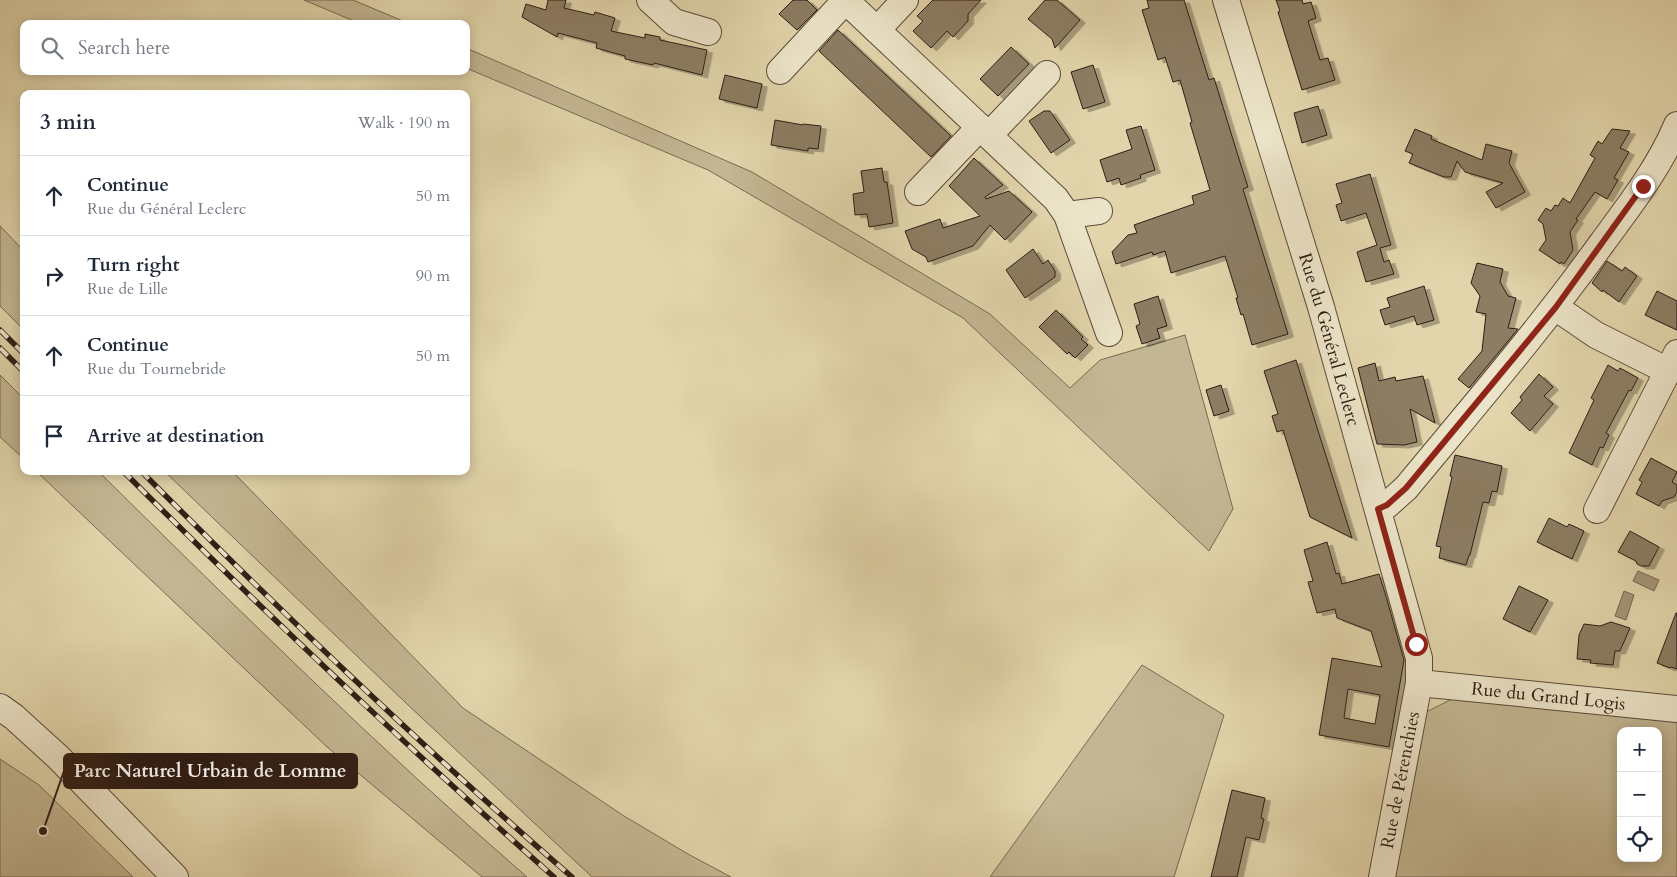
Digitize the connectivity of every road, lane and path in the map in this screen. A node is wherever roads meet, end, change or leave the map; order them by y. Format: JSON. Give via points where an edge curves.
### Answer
{"nodes":[{"id":1,"x":650,"y":0,"type":"edge"},
{"id":2,"x":846,"y":0,"type":"edge"},
{"id":3,"x":905,"y":0,"type":"edge"},
{"id":4,"x":1226,"y":0,"type":"edge"},
{"id":5,"x":877,"y":30,"type":"junction"},
{"id":6,"x":708,"y":32,"type":"dead end"},
{"id":7,"x":780,"y":71,"type":"dead end"},
{"id":8,"x":1047,"y":74,"type":"dead end"},
{"id":9,"x":1677,"y":125,"type":"edge"},
{"id":10,"x":984,"y":131,"type":"junction"},
{"id":11,"x":918,"y":192,"type":"dead end"},
{"id":12,"x":1099,"y":211,"type":"dead end"},
{"id":13,"x":1067,"y":215,"type":"junction"},
{"id":14,"x":1556,"y":307,"type":"junction"},
{"id":15,"x":1109,"y":333,"type":"dead end"},
{"id":16,"x":1672,"y":362,"type":"edge"},
{"id":17,"x":1378,"y":509,"type":"junction"},
{"id":18,"x":1597,"y":510,"type":"dead end"},
{"id":19,"x":1419,"y":682,"type":"junction"},
{"id":20,"x":0,"y":707,"type":"edge"},
{"id":21,"x":1677,"y":709,"type":"edge"},
{"id":22,"x":175,"y":877,"type":"edge"},
{"id":23,"x":1382,"y":877,"type":"edge"}],
"edges":[{"from":1,"to":6,"type":"street","via":[[674,22]]},
{"from":2,"to":5,"type":"street"},
{"from":2,"to":7,"type":"street"},
{"from":3,"to":5,"type":"street"},
{"from":4,"to":17,"type":"street","name":"Rue du Général Leclerc","via":[[1321,307]]},
{"from":5,"to":10,"type":"street"},
{"from":8,"to":10,"type":"street"},
{"from":9,"to":14,"type":"street","via":[[1666,150],[1643,186]]},
{"from":10,"to":11,"type":"street"},
{"from":10,"to":13,"type":"street","via":[[1056,199]]},
{"from":12,"to":13,"type":"street"},
{"from":13,"to":15,"type":"street"},
{"from":14,"to":16,"type":"street","via":[[1596,335]]},
{"from":14,"to":17,"type":"street","via":[[1406,488]]},
{"from":16,"to":18,"type":"street"},
{"from":17,"to":19,"type":"street","name":"Rue du Général Leclerc","via":[[1416,644]]},
{"from":19,"to":21,"type":"street","name":"Rue du Grand Logis"},
{"from":19,"to":23,"type":"street","name":"Rue de Pérenchies"},
{"from":20,"to":22,"type":"street","via":[[58,757]]}]}
